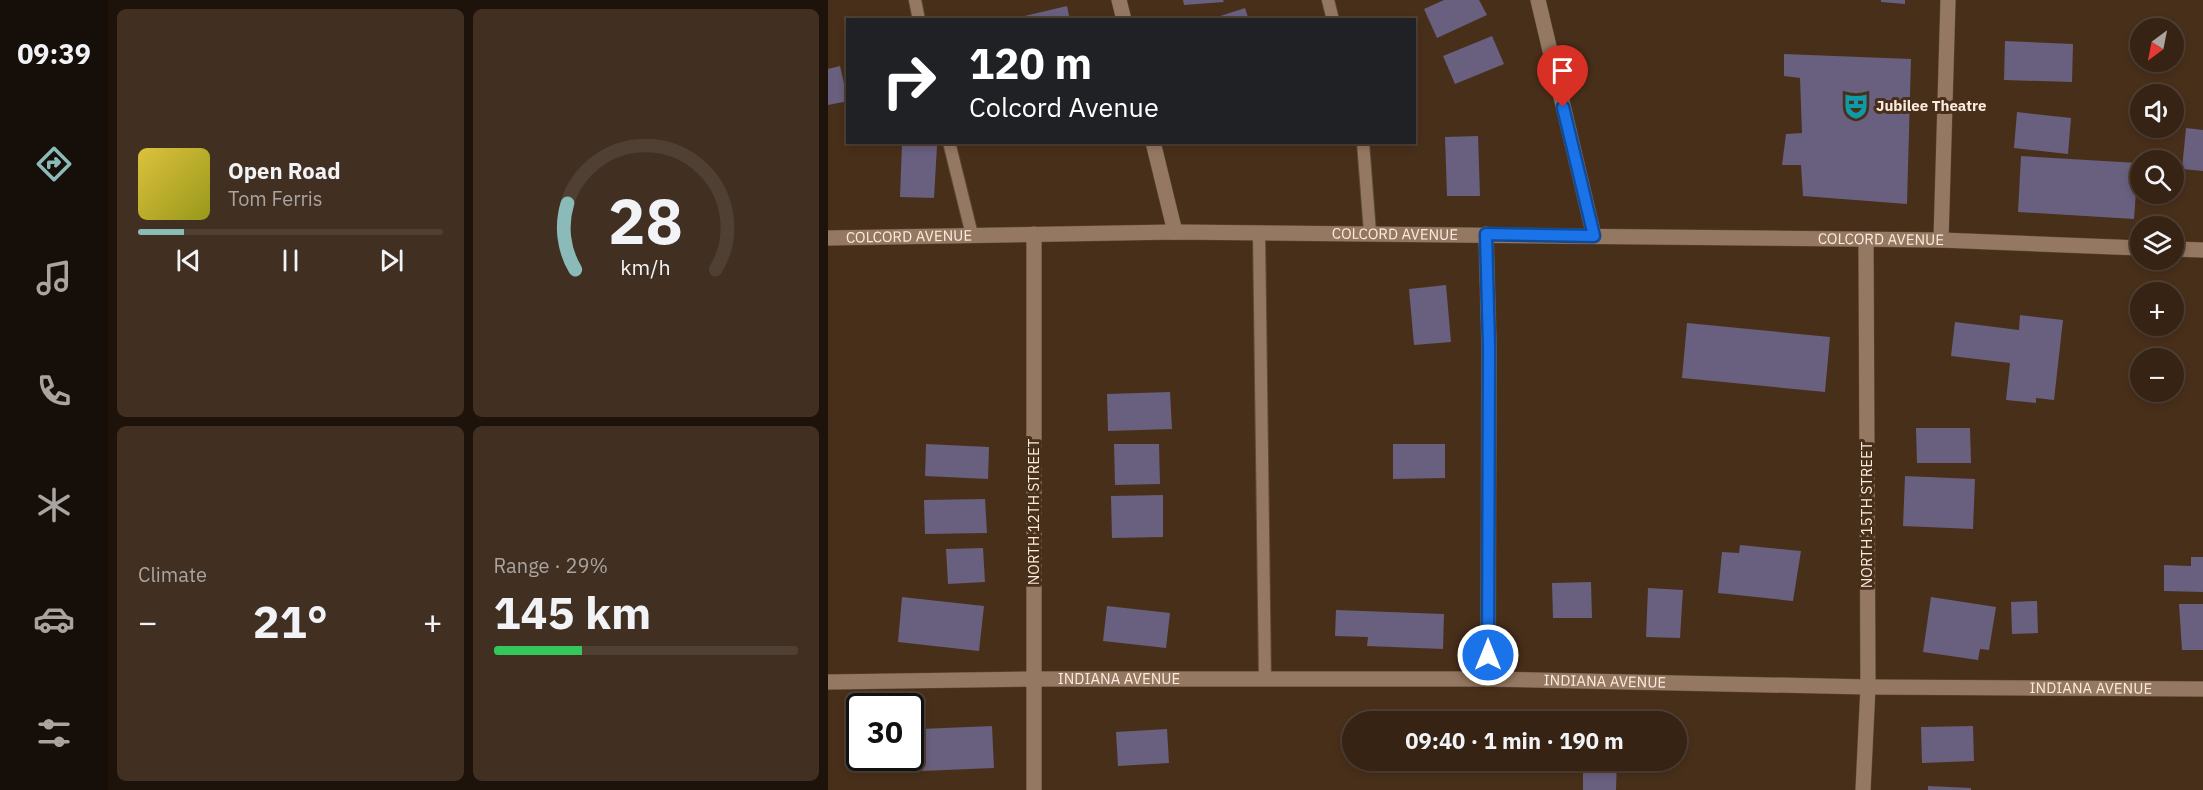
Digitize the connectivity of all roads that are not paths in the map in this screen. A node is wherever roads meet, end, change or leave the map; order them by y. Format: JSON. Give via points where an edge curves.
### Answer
{"nodes":[{"id":1,"x":915,"y":0,"type":"edge"},
{"id":2,"x":1119,"y":0,"type":"edge"},
{"id":3,"x":1328,"y":0,"type":"edge"},
{"id":4,"x":1538,"y":0,"type":"edge"},
{"id":5,"x":1948,"y":0,"type":"edge"},
{"id":6,"x":919,"y":18,"type":"edge"},
{"id":7,"x":1124,"y":18,"type":"edge"},
{"id":8,"x":1332,"y":18,"type":"edge"},
{"id":9,"x":949,"y":144,"type":"edge"},
{"id":10,"x":1153,"y":144,"type":"edge"},
{"id":11,"x":1363,"y":144,"type":"edge"},
{"id":12,"x":1174,"y":232,"type":"junction"},
{"id":13,"x":1259,"y":232,"type":"junction"},
{"id":14,"x":1370,"y":233,"type":"junction"},
{"id":15,"x":1034,"y":234,"type":"junction"},
{"id":16,"x":1486,"y":234,"type":"junction"},
{"id":17,"x":972,"y":235,"type":"junction"},
{"id":18,"x":1594,"y":236,"type":"junction"},
{"id":19,"x":828,"y":238,"type":"edge"},
{"id":20,"x":1866,"y":240,"type":"junction"},
{"id":21,"x":1941,"y":240,"type":"junction"},
{"id":22,"x":2130,"y":248,"type":"edge"},
{"id":23,"x":2184,"y":249,"type":"edge"},
{"id":24,"x":2203,"y":250,"type":"edge"},
{"id":25,"x":1034,"y":679,"type":"junction"},
{"id":26,"x":1265,"y":679,"type":"junction"},
{"id":27,"x":1488,"y":679,"type":"junction"},
{"id":28,"x":828,"y":682,"type":"edge"},
{"id":29,"x":1868,"y":687,"type":"junction"},
{"id":30,"x":2203,"y":689,"type":"edge"},
{"id":31,"x":1034,"y":790,"type":"edge"},
{"id":32,"x":1863,"y":790,"type":"edge"}],
"edges":[{"from":1,"to":6,"type":"lane"},
{"from":2,"to":7,"type":"street"},
{"from":3,"to":8,"type":"lane"},
{"from":4,"to":18,"type":"street"},
{"from":5,"to":21,"type":"street"},
{"from":9,"to":17,"type":"lane"},
{"from":10,"to":12,"type":"street"},
{"from":11,"to":14,"type":"lane"},
{"from":12,"to":13,"type":"street","name":"COLCORD AVENUE"},
{"from":12,"to":15,"type":"street","name":"COLCORD AVENUE"},
{"from":13,"to":14,"type":"street","name":"COLCORD AVENUE"},
{"from":13,"to":26,"type":"lane"},
{"from":14,"to":16,"type":"street","name":"COLCORD AVENUE"},
{"from":15,"to":17,"type":"street","name":"COLCORD AVENUE"},
{"from":15,"to":25,"type":"street","name":"NORTH 12TH STREET"},
{"from":16,"to":18,"type":"street","name":"COLCORD AVENUE"},
{"from":16,"to":27,"type":"street"},
{"from":17,"to":19,"type":"street","name":"COLCORD AVENUE"},
{"from":18,"to":20,"type":"street","name":"COLCORD AVENUE"},
{"from":20,"to":21,"type":"street","name":"COLCORD AVENUE"},
{"from":20,"to":29,"type":"street","name":"NORTH 15TH STREET"},
{"from":21,"to":22,"type":"street","name":"COLCORD AVENUE"},
{"from":23,"to":24,"type":"street"},
{"from":25,"to":26,"type":"street","name":"INDIANA AVENUE"},
{"from":25,"to":28,"type":"street","name":"INDIANA AVENUE"},
{"from":25,"to":31,"type":"street","name":"NORTH 12TH STREET"},
{"from":26,"to":27,"type":"street","name":"INDIANA AVENUE"},
{"from":27,"to":29,"type":"street","name":"INDIANA AVENUE"},
{"from":29,"to":30,"type":"street","name":"INDIANA AVENUE"},
{"from":29,"to":32,"type":"street","name":"NORTH 15TH STREET"}]}
